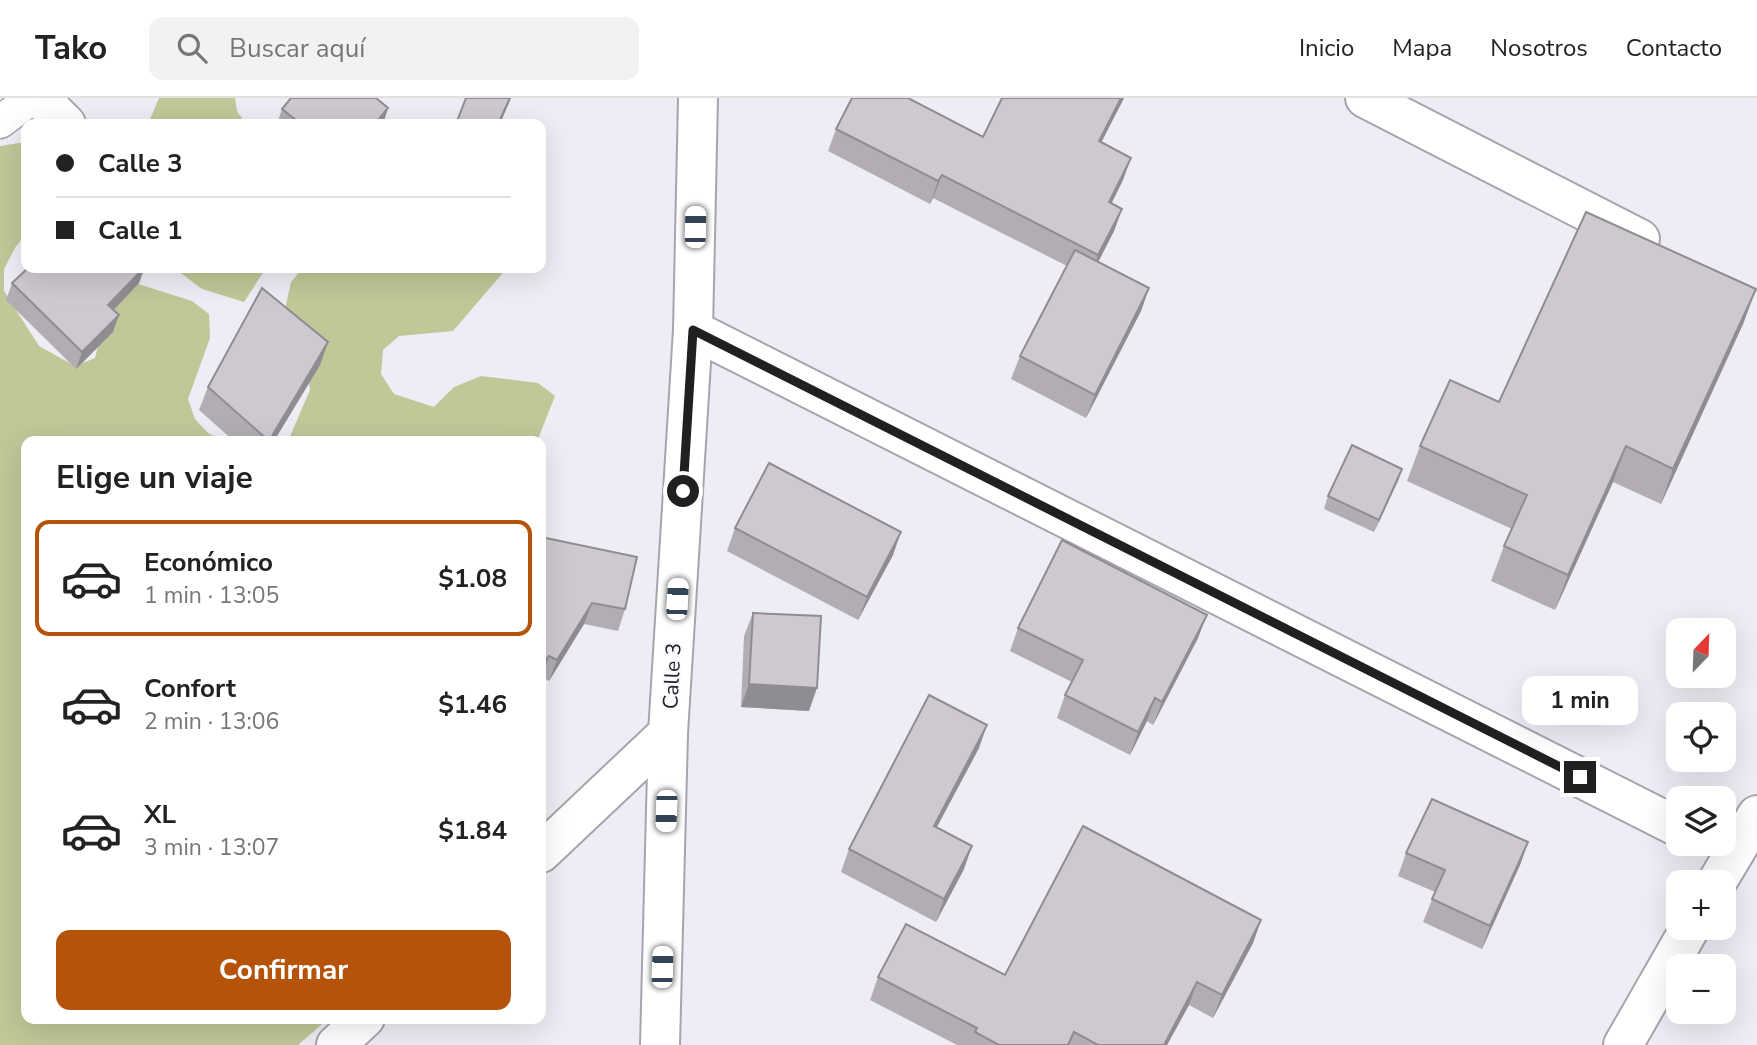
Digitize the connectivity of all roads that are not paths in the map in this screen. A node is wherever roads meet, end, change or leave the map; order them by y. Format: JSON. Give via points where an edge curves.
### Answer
{"nodes":[{"id":1,"x":32,"y":98,"type":"edge"},
{"id":2,"x":40,"y":98,"type":"edge"},
{"id":3,"x":698,"y":98,"type":"edge"},
{"id":4,"x":1364,"y":98,"type":"edge"},
{"id":5,"x":61,"y":119,"type":"edge"},
{"id":6,"x":0,"y":122,"type":"edge"},
{"id":7,"x":1671,"y":255,"type":"edge"},
{"id":8,"x":693,"y":330,"type":"junction"},
{"id":9,"x":668,"y":733,"type":"junction"},
{"id":10,"x":1757,"y":815,"type":"edge"},
{"id":11,"x":1666,"y":821,"type":"edge"},
{"id":12,"x":546,"y":848,"type":"edge"},
{"id":13,"x":1720,"y":860,"type":"edge"},
{"id":14,"x":1683,"y":940,"type":"edge"},
{"id":15,"x":359,"y":1024,"type":"edge"},
{"id":16,"x":336,"y":1045,"type":"edge"},
{"id":17,"x":660,"y":1045,"type":"edge"},
{"id":18,"x":1623,"y":1045,"type":"edge"}],
"edges":[{"from":1,"to":6,"type":"lane"},
{"from":2,"to":5,"type":"street"},
{"from":3,"to":8,"type":"street","name":"Calle 3"},
{"from":4,"to":7,"type":"street"},
{"from":8,"to":9,"type":"street","name":"Calle 3"},
{"from":8,"to":11,"type":"street"},
{"from":9,"to":12,"type":"street"},
{"from":9,"to":17,"type":"street","name":"Calle 3"},
{"from":10,"to":13,"type":"street"},
{"from":14,"to":18,"type":"street"},
{"from":15,"to":16,"type":"street"}]}
